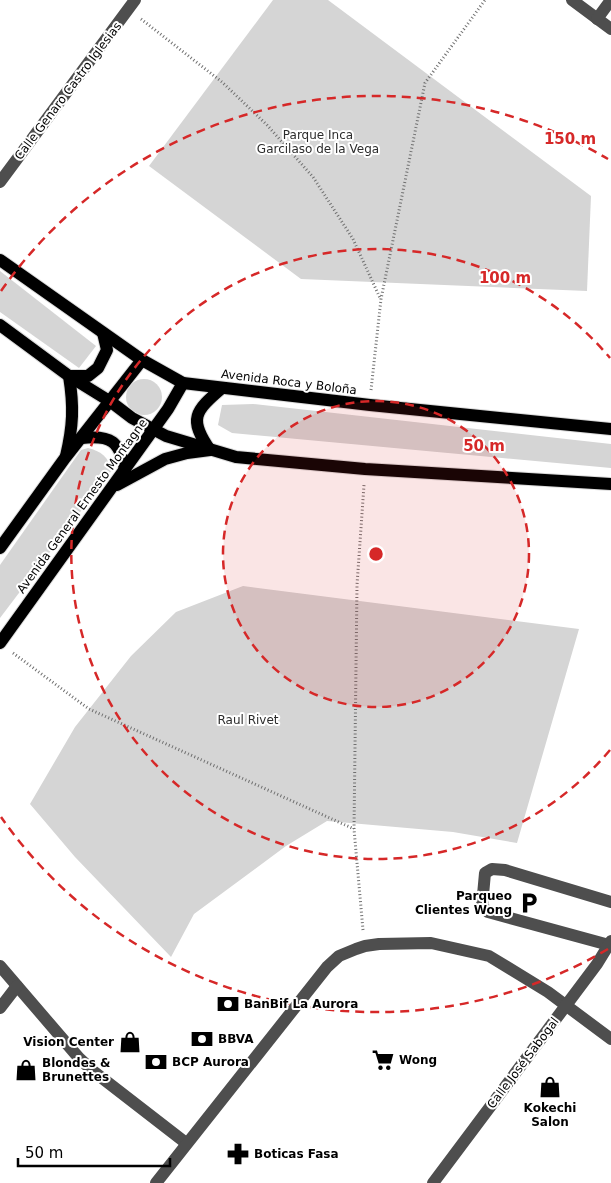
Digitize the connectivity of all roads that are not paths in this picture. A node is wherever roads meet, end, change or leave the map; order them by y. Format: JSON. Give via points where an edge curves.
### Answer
{"nodes":[{"id":1,"x":572,"y":0,"type":"edge"},
{"id":2,"x":611,"y":0,"type":"edge"},
{"id":3,"x":132,"y":5,"type":"edge"},
{"id":4,"x":597,"y":19,"type":"junction"},
{"id":5,"x":611,"y":29,"type":"edge"},
{"id":6,"x":0,"y":182,"type":"edge"},
{"id":7,"x":0,"y":260,"type":"edge"},
{"id":8,"x":0,"y":325,"type":"edge"},
{"id":9,"x":103,"y":333,"type":"junction"},
{"id":10,"x":142,"y":360,"type":"junction"},
{"id":11,"x":69,"y":376,"type":"junction"},
{"id":12,"x":183,"y":382,"type":"junction"},
{"id":13,"x":222,"y":388,"type":"junction"},
{"id":14,"x":111,"y":402,"type":"junction"},
{"id":15,"x":611,"y":429,"type":"edge"},
{"id":16,"x":153,"y":430,"type":"junction"},
{"id":17,"x":82,"y":438,"type":"junction"},
{"id":18,"x":210,"y":450,"type":"junction"},
{"id":19,"x":65,"y":458,"type":"junction"},
{"id":20,"x":125,"y":470,"type":"junction"},
{"id":21,"x":611,"y":484,"type":"edge"},
{"id":22,"x":113,"y":487,"type":"junction"},
{"id":23,"x":0,"y":548,"type":"edge"},
{"id":24,"x":4,"y":646,"type":"edge"},
{"id":25,"x":611,"y":902,"type":"edge"},
{"id":26,"x":610,"y":943,"type":"edge"},
{"id":27,"x":0,"y":966,"type":"edge"},
{"id":28,"x":17,"y":986,"type":"junction"},
{"id":29,"x":566,"y":1006,"type":"junction"},
{"id":30,"x":0,"y":1008,"type":"edge"},
{"id":31,"x":611,"y":1039,"type":"edge"},
{"id":32,"x":186,"y":1143,"type":"junction"},
{"id":33,"x":156,"y":1183,"type":"edge"},
{"id":34,"x":433,"y":1183,"type":"edge"}],
"edges":[{"from":1,"to":4,"type":"street"},
{"from":2,"to":4,"type":"street"},
{"from":3,"to":6,"type":"street","name":"Calle Genaro Castro Iglesias"},
{"from":4,"to":5,"type":"street"},
{"from":7,"to":9,"type":"main road","name":"Avenida Roca y Boloña"},
{"from":8,"to":11,"type":"main road"},
{"from":9,"to":10,"type":"main road","name":"Avenida Roca y Boloña"},
{"from":9,"to":11,"type":"main road","via":[[107,350],[98,368],[88,376]]},
{"from":10,"to":12,"type":"main road","name":"Avenida Roca y Boloña"},
{"from":10,"to":14,"type":"main road"},
{"from":11,"to":14,"type":"main road"},
{"from":11,"to":19,"type":"main road","via":[[73,421]]},
{"from":12,"to":13,"type":"main road","name":"Avenida Roca y Boloña"},
{"from":12,"to":16,"type":"main road","name":"Avenida General Ernesto Montagne"},
{"from":13,"to":15,"type":"main road","name":"Avenida Roca y Boloña"},
{"from":13,"to":18,"type":"main road","via":[[198,411],[196,425]]},
{"from":14,"to":16,"type":"main road"},
{"from":14,"to":17,"type":"main road"},
{"from":16,"to":18,"type":"main road"},
{"from":16,"to":20,"type":"main road","name":"Avenida General Ernesto Montagne"},
{"from":17,"to":19,"type":"main road"},
{"from":17,"to":20,"type":"main road","via":[[97,436],[110,439],[118,446]]},
{"from":18,"to":21,"type":"main road","via":[[236,457],[365,469]]},
{"from":18,"to":22,"type":"main road","via":[[164,459]]},
{"from":19,"to":23,"type":"main road"},
{"from":20,"to":22,"type":"main road","name":"Avenida General Ernesto Montagne"},
{"from":22,"to":24,"type":"main road","name":"Avenida General Ernesto Montagne"},
{"from":25,"to":26,"type":"street","via":[[506,870],[492,869],[485,873],[482,906],[488,912]]},
{"from":26,"to":29,"type":"street","name":"Calle José Sabogal"},
{"from":27,"to":28,"type":"street"},
{"from":28,"to":30,"type":"street"},
{"from":28,"to":32,"type":"street","via":[[79,1058]]},
{"from":29,"to":31,"type":"street"},
{"from":29,"to":32,"type":"street","via":[[489,956],[432,944],[365,946],[339,956],[327,967]]},
{"from":29,"to":34,"type":"street","name":"Calle José Sabogal"},
{"from":32,"to":33,"type":"street"}]}
